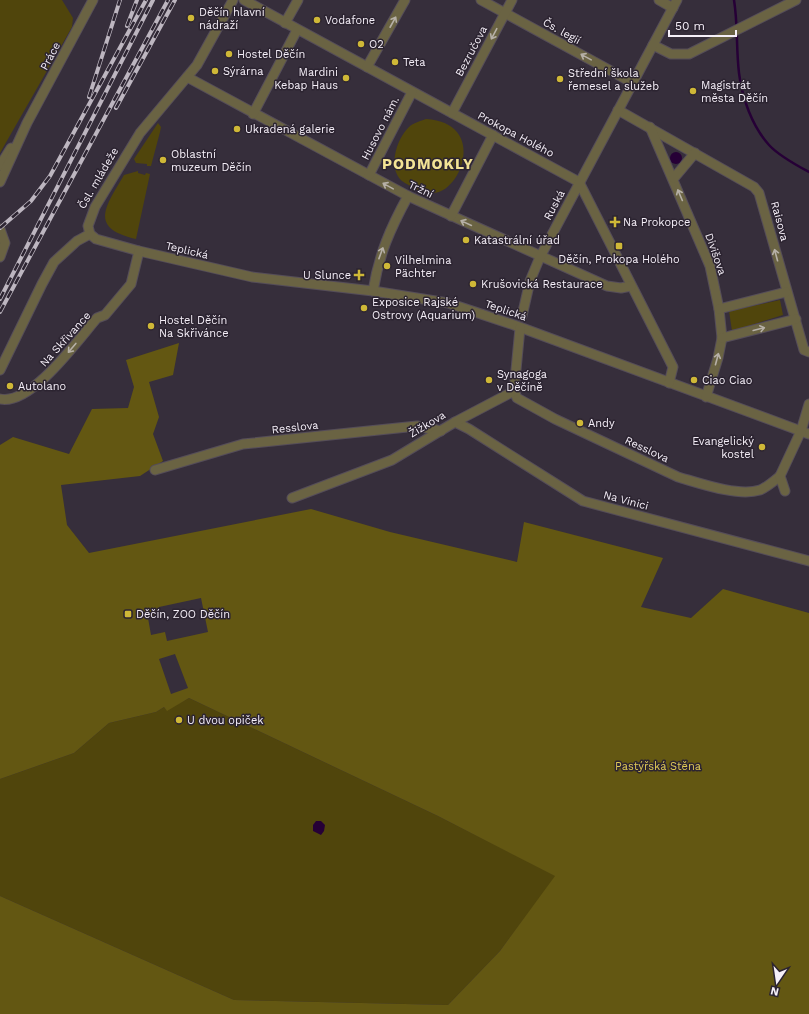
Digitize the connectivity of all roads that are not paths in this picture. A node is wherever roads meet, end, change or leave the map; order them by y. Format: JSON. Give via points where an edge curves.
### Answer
{"nodes":[{"id":1,"x":93,"y":0,"type":"edge"},
{"id":2,"x":233,"y":0,"type":"edge"},
{"id":3,"x":244,"y":0,"type":"edge"},
{"id":4,"x":298,"y":0,"type":"edge"},
{"id":5,"x":405,"y":0,"type":"edge"},
{"id":6,"x":481,"y":0,"type":"edge"},
{"id":7,"x":512,"y":0,"type":"edge"},
{"id":8,"x":659,"y":0,"type":"edge"},
{"id":9,"x":677,"y":0,"type":"edge"},
{"id":10,"x":796,"y":0,"type":"edge"},
{"id":11,"x":673,"y":8,"type":"junction"},
{"id":12,"x":505,"y":13,"type":"junction"},
{"id":13,"x":285,"y":23,"type":"junction"},
{"id":14,"x":297,"y":30,"type":"junction"},
{"id":15,"x":653,"y":45,"type":"junction"},
{"id":16,"x":367,"y":67,"type":"junction"},
{"id":17,"x":187,"y":77,"type":"junction"},
{"id":18,"x":632,"y":83,"type":"junction"},
{"id":19,"x":412,"y":92,"type":"junction"},
{"id":20,"x":618,"y":110,"type":"junction"},
{"id":21,"x":452,"y":113,"type":"junction"},
{"id":22,"x":253,"y":114,"type":"junction"},
{"id":23,"x":27,"y":123,"type":"junction"},
{"id":24,"x":650,"y":127,"type":"junction"},
{"id":25,"x":493,"y":135,"type":"junction"},
{"id":26,"x":695,"y":153,"type":"junction"},
{"id":27,"x":0,"y":166,"type":"edge"},
{"id":28,"x":369,"y":175,"type":"junction"},
{"id":29,"x":674,"y":178,"type":"junction"},
{"id":30,"x":0,"y":182,"type":"edge"},
{"id":31,"x":579,"y":182,"type":"junction"},
{"id":32,"x":408,"y":196,"type":"junction"},
{"id":33,"x":451,"y":216,"type":"junction"},
{"id":34,"x":0,"y":229,"type":"edge"},
{"id":35,"x":90,"y":234,"type":"junction"},
{"id":36,"x":139,"y":251,"type":"junction"},
{"id":37,"x":0,"y":257,"type":"edge"},
{"id":38,"x":540,"y":257,"type":"junction"},
{"id":39,"x":631,"y":286,"type":"junction"},
{"id":40,"x":373,"y":291,"type":"junction"},
{"id":41,"x":786,"y":292,"type":"junction"},
{"id":42,"x":719,"y":309,"type":"junction"},
{"id":43,"x":522,"y":316,"type":"dead end"},
{"id":44,"x":796,"y":320,"type":"junction"},
{"id":45,"x":520,"y":328,"type":"junction"},
{"id":46,"x":722,"y":338,"type":"junction"},
{"id":47,"x":809,"y":352,"type":"edge"},
{"id":48,"x":0,"y":370,"type":"edge"},
{"id":49,"x":670,"y":383,"type":"junction"},
{"id":50,"x":514,"y":391,"type":"junction"},
{"id":51,"x":706,"y":397,"type":"junction"},
{"id":52,"x":0,"y":399,"type":"edge"},
{"id":53,"x":809,"y":404,"type":"edge"},
{"id":54,"x":455,"y":422,"type":"junction"},
{"id":55,"x":441,"y":431,"type":"junction"},
{"id":56,"x":805,"y":432,"type":"edge"},
{"id":57,"x":154,"y":470,"type":"dead end"},
{"id":58,"x":780,"y":476,"type":"junction"},
{"id":59,"x":785,"y":491,"type":"dead end"},
{"id":60,"x":292,"y":498,"type":"dead end"},
{"id":61,"x":809,"y":561,"type":"edge"}],
"edges":[{"from":1,"to":23,"type":"street","name":"Práce"},
{"from":2,"to":17,"type":"street","name":"Čsl. mládeže"},
{"from":3,"to":13,"type":"street","name":"Prokopa Holého"},
{"from":4,"to":13,"type":"street"},
{"from":16,"to":5,"type":"street","one_way":true},
{"from":6,"to":12,"type":"street","name":"Čs. legií"},
{"from":7,"to":12,"type":"street","name":"Bezručova"},
{"from":8,"to":11,"type":"street"},
{"from":9,"to":11,"type":"street"},
{"from":10,"to":15,"type":"street","via":[[689,54],[679,56]]},
{"from":11,"to":15,"type":"street"},
{"from":18,"to":12,"type":"street","name":"Čs. legií","one_way":true},
{"from":12,"to":21,"type":"street","name":"Bezručova","one_way":true},
{"from":13,"to":14,"type":"street","name":"Prokopa Holého"},
{"from":14,"to":16,"type":"street","name":"Prokopa Holého"},
{"from":14,"to":22,"type":"street"},
{"from":15,"to":18,"type":"street","name":"Ruská"},
{"from":16,"to":19,"type":"street","name":"Prokopa Holého"},
{"from":17,"to":22,"type":"street","name":"Tržní"},
{"from":17,"to":35,"type":"street","name":"Čsl. mládeže","via":[[150,120],[128,151],[89,219]]},
{"from":18,"to":20,"type":"street","name":"Ruská"},
{"from":19,"to":21,"type":"street","name":"Prokopa Holého"},
{"from":19,"to":28,"type":"street","name":"Husovo nám."},
{"from":20,"to":24,"type":"street","name":"Raisova"},
{"from":20,"to":31,"type":"street","name":"Ruská"},
{"from":21,"to":25,"type":"street","name":"Prokopa Holého"},
{"from":22,"to":28,"type":"street","name":"Tržní"},
{"from":23,"to":27,"type":"street","name":"Práce"},
{"from":23,"to":30,"type":"street","name":"Práce"},
{"from":24,"to":26,"type":"street","name":"Raisova"},
{"from":24,"to":29,"type":"street","name":"Divišova"},
{"from":25,"to":31,"type":"street","name":"Prokopa Holého"},
{"from":25,"to":33,"type":"street"},
{"from":26,"to":29,"type":"street"},
{"from":41,"to":26,"type":"street","name":"Raisova","one_way":true,"via":[[759,193],[754,187]]},
{"from":32,"to":28,"type":"street","name":"Tržní","one_way":true},
{"from":42,"to":29,"type":"street","name":"Divišova","one_way":true,"via":[[710,266]]},
{"from":31,"to":38,"type":"street","name":"Ruská"},
{"from":31,"to":39,"type":"street"},
{"from":32,"to":33,"type":"street","name":"Tržní"},
{"from":40,"to":32,"type":"street","one_way":true,"via":[[377,264],[390,230]]},
{"from":38,"to":33,"type":"street","name":"Tržní","one_way":true},
{"from":34,"to":37,"type":"street","via":[[4,243]]},
{"from":35,"to":36,"type":"street","name":"Teplická","via":[[96,239]]},
{"from":35,"to":48,"type":"street","via":[[77,241],[54,262]]},
{"from":36,"to":40,"type":"street","name":"Teplická","via":[[252,277]]},
{"from":36,"to":52,"type":"street","name":"Na Skřivance","one_way":true,"via":[[131,284],[105,315],[97,318],[45,379],[12,400]]},
{"from":38,"to":39,"type":"street","name":"Tržní","via":[[607,286]]},
{"from":38,"to":43,"type":"street","name":"Ruská","via":[[530,281]]},
{"from":39,"to":49,"type":"street","via":[[673,367]]},
{"from":40,"to":45,"type":"street","name":"Teplická","via":[[433,299]]},
{"from":41,"to":42,"type":"street"},
{"from":41,"to":44,"type":"street","name":"Raisova"},
{"from":42,"to":46,"type":"street","name":"Divišova"},
{"from":46,"to":44,"type":"street","one_way":true},
{"from":44,"to":47,"type":"street","name":"Raisova","via":[[804,350]]},
{"from":45,"to":49,"type":"street","name":"Teplická"},
{"from":45,"to":50,"type":"street"},
{"from":51,"to":46,"type":"street","name":"Divišova","one_way":true},
{"from":49,"to":51,"type":"street","name":"Teplická"},
{"from":50,"to":54,"type":"street","name":"Žižkova"},
{"from":50,"to":58,"type":"street","name":"Resslova","via":[[517,398],[555,419],[678,477],[740,492],[760,490]]},
{"from":51,"to":56,"type":"street","name":"Teplická"},
{"from":53,"to":56,"type":"street"},
{"from":54,"to":55,"type":"street","name":"Žižkova"},
{"from":54,"to":61,"type":"street","name":"Na Vinici","via":[[583,501]]},
{"from":55,"to":57,"type":"street","name":"Resslova","via":[[417,426],[243,444]]},
{"from":55,"to":60,"type":"street","name":"Žižkova","via":[[392,460]]},
{"from":56,"to":58,"type":"street"},
{"from":58,"to":59,"type":"street"}]}
